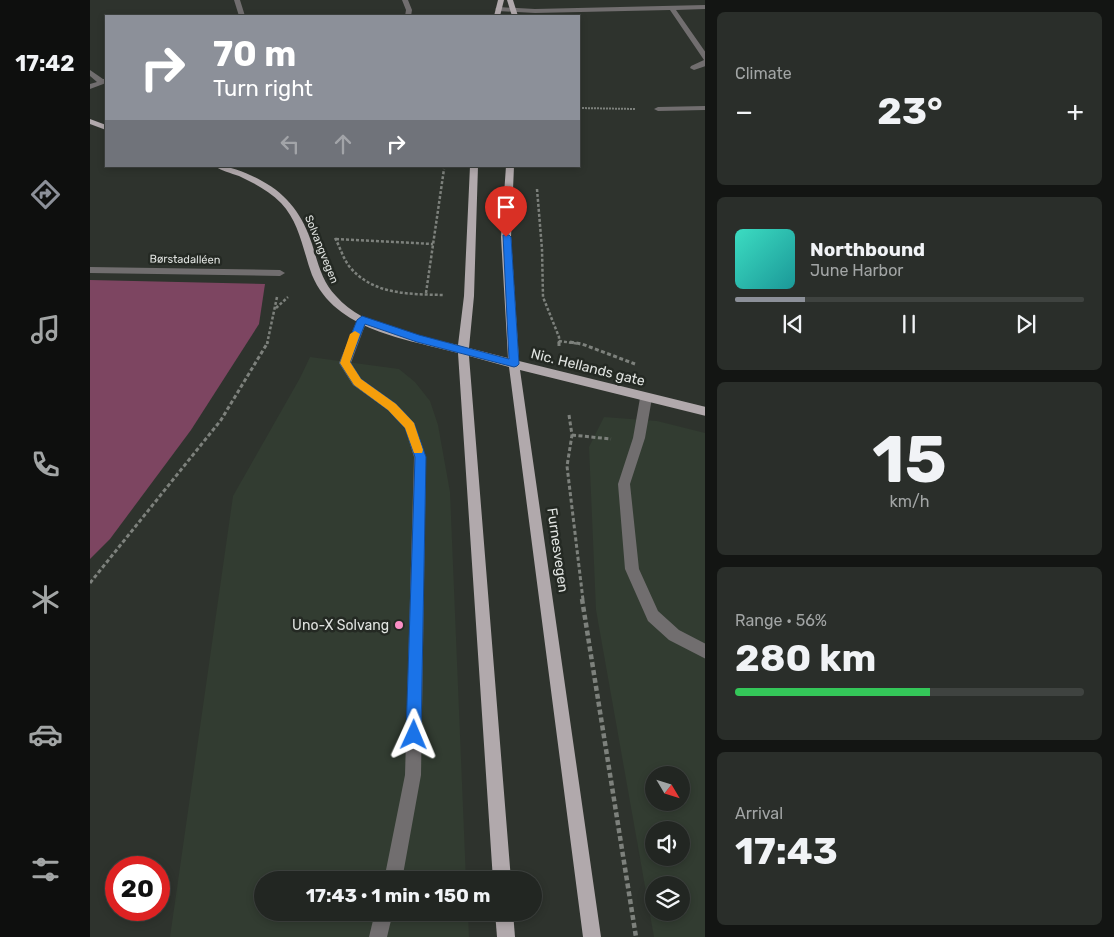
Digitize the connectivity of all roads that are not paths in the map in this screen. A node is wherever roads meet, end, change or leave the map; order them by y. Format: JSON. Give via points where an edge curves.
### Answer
{"nodes":[{"id":1,"x":237,"y":0,"type":"edge"},
{"id":2,"x":405,"y":0,"type":"edge"},
{"id":3,"x":500,"y":0,"type":"edge"},
{"id":4,"x":510,"y":0,"type":"edge"},
{"id":5,"x":705,"y":7,"type":"edge"},
{"id":6,"x":672,"y":8,"type":"junction"},
{"id":7,"x":497,"y":13,"type":"edge"},
{"id":8,"x":514,"y":13,"type":"edge"},
{"id":9,"x":242,"y":15,"type":"edge"},
{"id":10,"x":408,"y":15,"type":"edge"},
{"id":11,"x":705,"y":61,"type":"edge"},
{"id":12,"x":694,"y":68,"type":"dead end"},
{"id":13,"x":90,"y":72,"type":"edge"},
{"id":14,"x":104,"y":81,"type":"edge"},
{"id":15,"x":90,"y":87,"type":"edge"},
{"id":16,"x":705,"y":108,"type":"edge"},
{"id":17,"x":658,"y":109,"type":"road end"},
{"id":18,"x":90,"y":121,"type":"edge"},
{"id":19,"x":105,"y":128,"type":"edge"},
{"id":20,"x":221,"y":167,"type":"edge"},
{"id":21,"x":474,"y":167,"type":"edge"},
{"id":22,"x":510,"y":167,"type":"edge"},
{"id":23,"x":90,"y":270,"type":"edge"},
{"id":24,"x":280,"y":273,"type":"dead end"},
{"id":25,"x":362,"y":320,"type":"junction"},
{"id":26,"x":463,"y":350,"type":"junction"},
{"id":27,"x":514,"y":364,"type":"junction"},
{"id":28,"x":646,"y":398,"type":"junction"},
{"id":29,"x":705,"y":412,"type":"edge"},
{"id":30,"x":705,"y":652,"type":"edge"},
{"id":31,"x":395,"y":871,"type":"edge"},
{"id":32,"x":501,"y":871,"type":"edge"},
{"id":33,"x":382,"y":921,"type":"edge"},
{"id":34,"x":505,"y":921,"type":"edge"},
{"id":35,"x":378,"y":937,"type":"edge"},
{"id":36,"x":506,"y":937,"type":"edge"},
{"id":37,"x":592,"y":937,"type":"edge"}],
"edges":[{"from":1,"to":9,"type":"street"},
{"from":2,"to":10,"type":"street"},
{"from":3,"to":7,"type":"main road"},
{"from":4,"to":8,"type":"main road"},
{"from":5,"to":6,"type":"street"},
{"from":6,"to":8,"type":"street"},
{"from":6,"to":11,"type":"street"},
{"from":7,"to":8,"type":"street"},
{"from":11,"to":12,"type":"street","via":[[705,64]]},
{"from":13,"to":14,"type":"street"},
{"from":14,"to":15,"type":"street"},
{"from":16,"to":17,"type":"street"},
{"from":18,"to":19,"type":"main road"},
{"from":20,"to":25,"type":"main road","name":"Solvangvegen","via":[[258,182],[286,202],[298,220],[326,292],[344,310]]},
{"from":21,"to":26,"type":"main road","via":[[469,296]]},
{"from":22,"to":27,"type":"main road","name":"Furnesvegen","via":[[506,237]]},
{"from":23,"to":24,"type":"street","name":"Børstadalléen"},
{"from":25,"to":26,"type":"main road","name":"Solvangvegen"},
{"from":25,"to":31,"type":"street","via":[[345,363],[357,382],[392,407],[410,426],[420,457],[413,775]]},
{"from":26,"to":27,"type":"main road","name":"Nic. Hellands gate"},
{"from":26,"to":32,"type":"main road"},
{"from":27,"to":28,"type":"main road","name":"Nic. Hellands gate"},
{"from":27,"to":37,"type":"main road","name":"Furnesvegen"},
{"from":28,"to":29,"type":"main road","name":"Nic. Hellands gate"},
{"from":28,"to":30,"type":"street","via":[[624,484],[632,569],[653,616],[674,635]]},
{"from":33,"to":35,"type":"street"},
{"from":34,"to":36,"type":"main road"}]}
